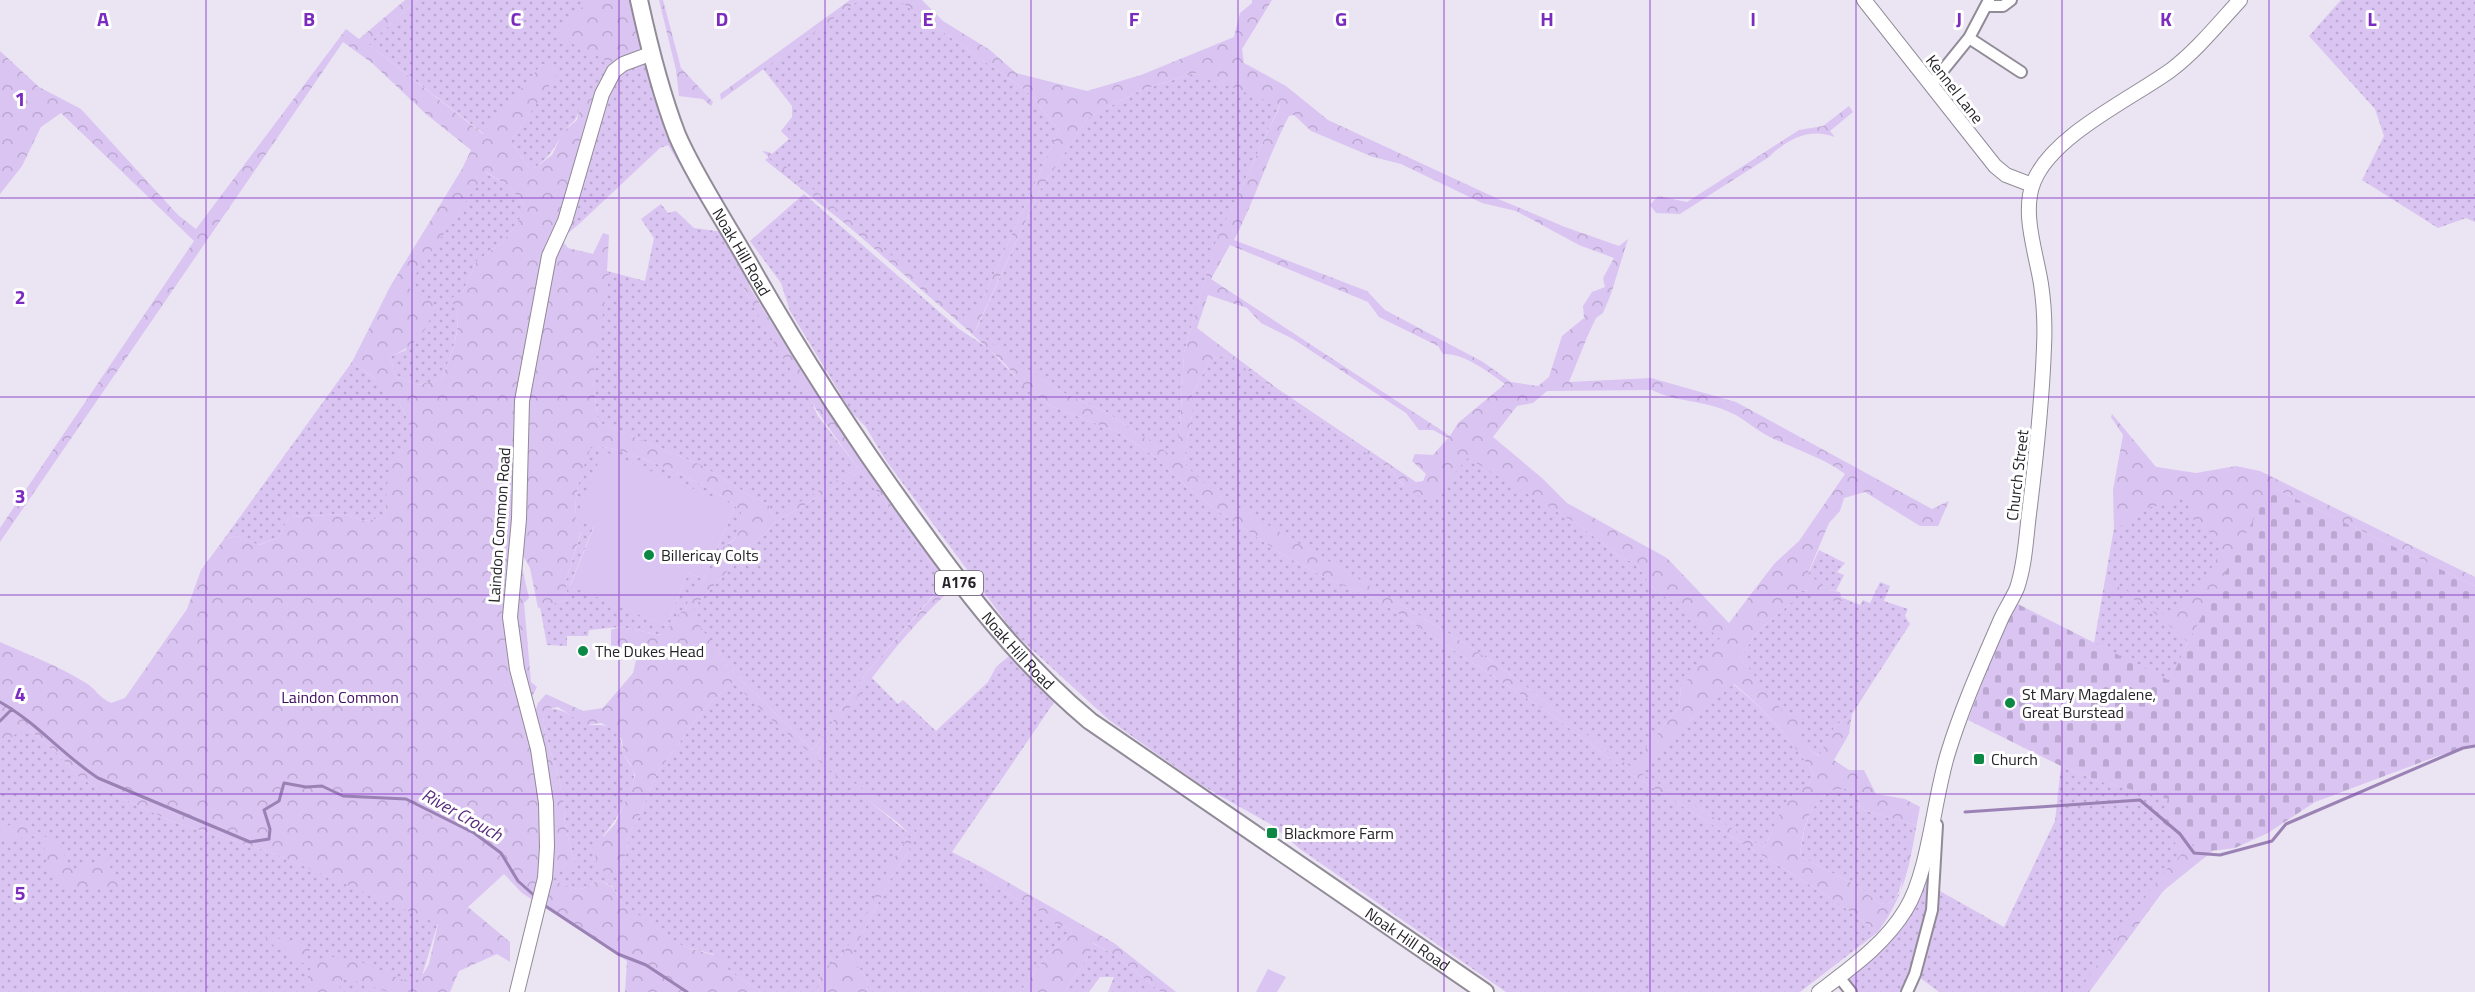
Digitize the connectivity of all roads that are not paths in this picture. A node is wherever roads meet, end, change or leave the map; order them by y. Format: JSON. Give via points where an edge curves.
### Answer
{"nodes":[{"id":1,"x":639,"y":0,"type":"edge"},
{"id":2,"x":1864,"y":0,"type":"edge"},
{"id":3,"x":2011,"y":0,"type":"edge"},
{"id":4,"x":2240,"y":0,"type":"edge"},
{"id":5,"x":1988,"y":3,"type":"edge"},
{"id":6,"x":1969,"y":38,"type":"junction"},
{"id":7,"x":650,"y":54,"type":"junction"},
{"id":8,"x":2021,"y":72,"type":"dead end"},
{"id":9,"x":1931,"y":84,"type":"junction"},
{"id":10,"x":2032,"y":185,"type":"junction"},
{"id":11,"x":1936,"y":801,"type":"junction"},
{"id":12,"x":1839,"y":977,"type":"junction"},
{"id":13,"x":517,"y":992,"type":"edge"},
{"id":14,"x":1485,"y":992,"type":"edge"},
{"id":15,"x":1819,"y":992,"type":"edge"},
{"id":16,"x":1851,"y":992,"type":"edge"},
{"id":17,"x":1907,"y":992,"type":"edge"}],
"edges":[{"from":1,"to":7,"type":"main road","name":"Noak Hill Road","number":"A176"},
{"from":2,"to":9,"type":"street","name":"Kennel Lane"},
{"from":3,"to":5,"type":"street","via":[[2003,6]]},
{"from":4,"to":10,"type":"street","name":"Church Street","via":[[2171,69],[2054,152]]},
{"from":5,"to":6,"type":"street"},
{"from":6,"to":8,"type":"street"},
{"from":6,"to":9,"type":"street"},
{"from":7,"to":13,"type":"street","name":"Laindon Common Road","via":[[614,71],[602,94],[565,221],[549,256],[522,401],[519,519],[510,617],[517,669],[538,749],[546,803],[545,878]]},
{"from":7,"to":14,"type":"main road","name":"Noak Hill Road","number":"A176","via":[[678,137],[786,330],[871,462],[1010,646],[1061,697],[1105,732]]},
{"from":9,"to":10,"type":"street","name":"Kennel Lane","via":[[1995,166]]},
{"from":10,"to":11,"type":"street","name":"Church Street","via":[[2028,202],[2045,342],[2024,549],[2017,589],[1958,722]]},
{"from":11,"to":12,"type":"street","name":"Church Street","via":[[1917,886],[1908,905],[1895,927],[1874,949]]},
{"from":11,"to":17,"type":"street","via":[[1932,910]]},
{"from":12,"to":15,"type":"street","name":"Church Street"},
{"from":12,"to":16,"type":"street"}]}
